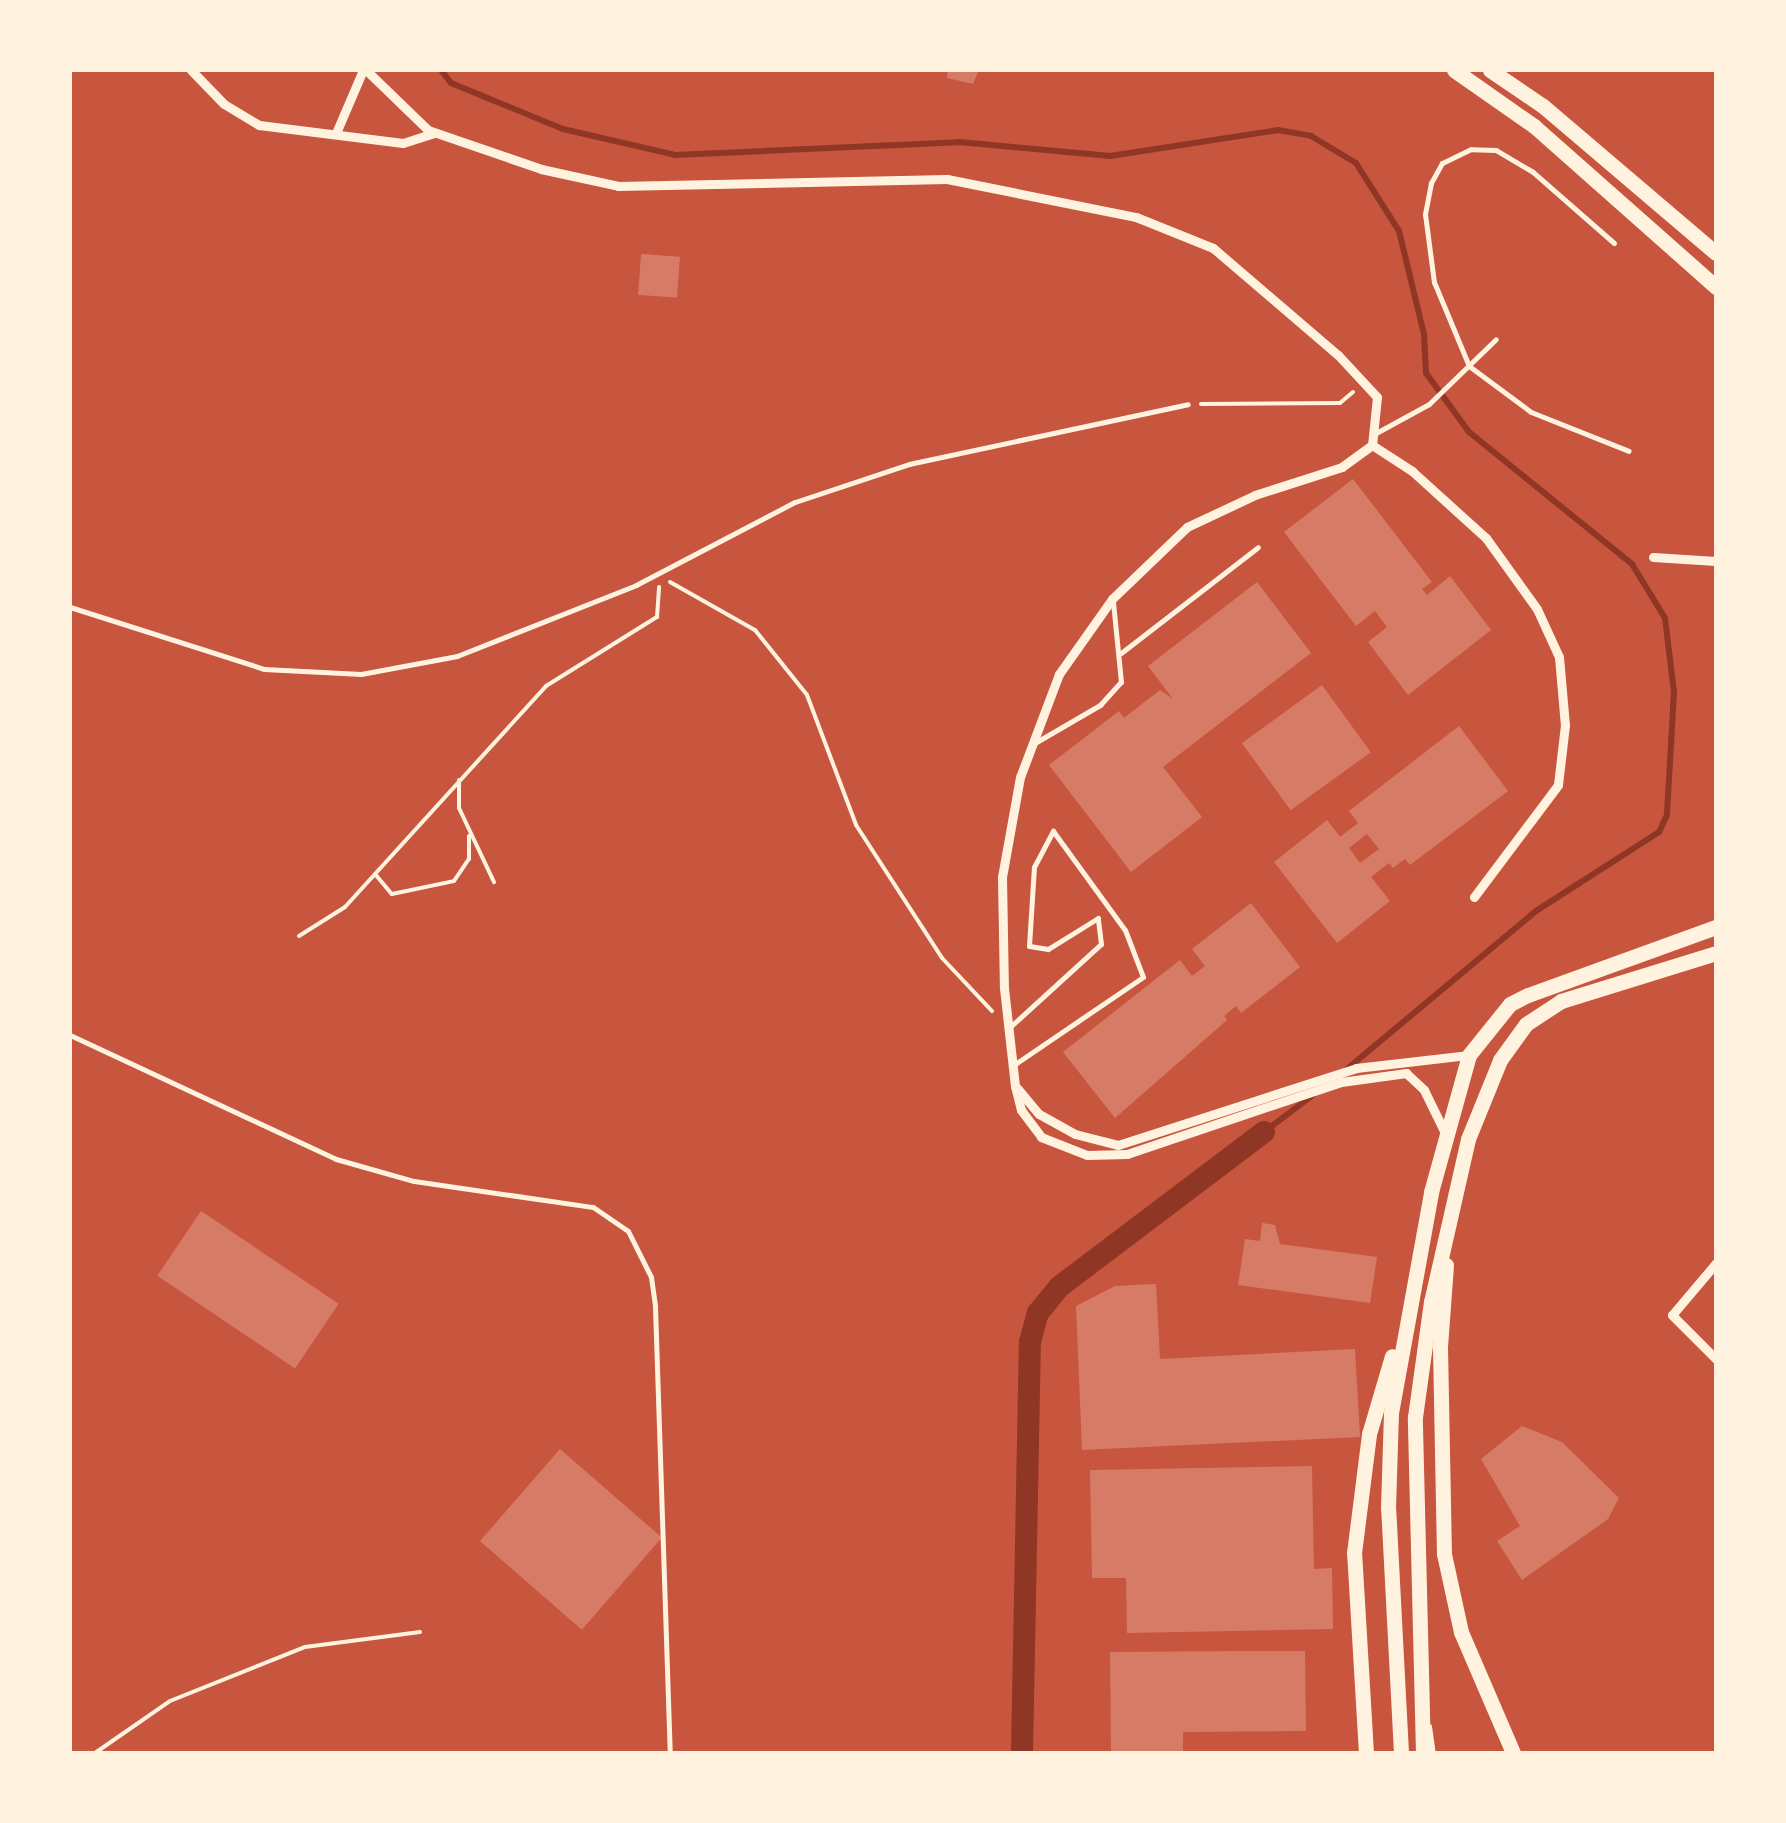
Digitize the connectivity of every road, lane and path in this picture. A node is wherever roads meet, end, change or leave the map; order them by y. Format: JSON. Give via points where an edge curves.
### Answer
{"nodes":[{"id":1,"x":191,"y":70,"type":"edge"},
{"id":2,"x":365,"y":70,"type":"edge"},
{"id":3,"x":1454,"y":70,"type":"edge"},
{"id":4,"x":1490,"y":70,"type":"edge"},
{"id":5,"x":336,"y":133,"type":"junction"},
{"id":6,"x":434,"y":133,"type":"junction"},
{"id":7,"x":1614,"y":243,"type":"dead end"},
{"id":8,"x":1716,"y":253,"type":"edge"},
{"id":9,"x":1716,"y":287,"type":"edge"},
{"id":10,"x":1496,"y":340,"type":"dead end"},
{"id":11,"x":1469,"y":366,"type":"junction"},
{"id":12,"x":1364,"y":383,"type":"junction"},
{"id":13,"x":1188,"y":404,"type":"joint"},
{"id":14,"x":1376,"y":433,"type":"junction"},
{"id":15,"x":1372,"y":445,"type":"junction"},
{"id":16,"x":1629,"y":451,"type":"dead end"},
{"id":17,"x":1258,"y":547,"type":"dead end"},
{"id":18,"x":1653,"y":556,"type":"dead end"},
{"id":19,"x":1716,"y":560,"type":"edge"},
{"id":20,"x":656,"y":574,"type":"junction"},
{"id":21,"x":1112,"y":600,"type":"junction"},
{"id":22,"x":70,"y":607,"type":"edge"},
{"id":23,"x":1121,"y":653,"type":"junction"},
{"id":24,"x":1031,"y":746,"type":"junction"},
{"id":25,"x":459,"y":780,"type":"junction"},
{"id":26,"x":469,"y":836,"type":"junction"},
{"id":27,"x":375,"y":874,"type":"junction"},
{"id":28,"x":494,"y":882,"type":"dead end"},
{"id":29,"x":1474,"y":897,"type":"dead end"},
{"id":30,"x":1716,"y":927,"type":"edge"},
{"id":31,"x":299,"y":936,"type":"dead end"},
{"id":32,"x":1716,"y":953,"type":"edge"},
{"id":33,"x":1009,"y":1028,"type":"junction"},
{"id":34,"x":70,"y":1035,"type":"edge"},
{"id":35,"x":1470,"y":1055,"type":"junction"},
{"id":36,"x":1012,"y":1066,"type":"junction"},
{"id":37,"x":1374,"y":1071,"type":"junction"},
{"id":38,"x":1015,"y":1086,"type":"junction"},
{"id":39,"x":1272,"y":1100,"type":"junction"},
{"id":40,"x":1444,"y":1131,"type":"junction"},
{"id":41,"x":1447,"y":1225,"type":"junction"},
{"id":42,"x":1716,"y":1263,"type":"edge"},
{"id":43,"x":1401,"y":1334,"type":"junction"},
{"id":44,"x":1716,"y":1358,"type":"edge"},
{"id":45,"x":420,"y":1632,"type":"dead end"},
{"id":46,"x":1421,"y":1668,"type":"junction"},
{"id":47,"x":95,"y":1753,"type":"edge"},
{"id":48,"x":670,"y":1753,"type":"edge"},
{"id":49,"x":1366,"y":1753,"type":"edge"},
{"id":50,"x":1401,"y":1753,"type":"edge"},
{"id":51,"x":1423,"y":1753,"type":"edge"},
{"id":52,"x":1434,"y":1753,"type":"edge"},
{"id":53,"x":1513,"y":1753,"type":"edge"}],
"edges":[{"from":1,"to":5,"type":"street","via":[[224,104],[260,124]]},
{"from":2,"to":5,"type":"street"},
{"from":2,"to":6,"type":"street"},
{"from":3,"to":9,"type":"main road","via":[[1534,126]]},
{"from":4,"to":8,"type":"main road","via":[[1543,106]]},
{"from":5,"to":6,"type":"street","via":[[403,143]]},
{"from":6,"to":12,"type":"street","via":[[618,186],[947,179],[1136,217],[1213,248]]},
{"from":7,"to":11,"type":"lane","via":[[1533,172],[1496,150],[1471,148],[1442,162],[1424,214],[1434,282]]},
{"from":10,"to":11,"type":"lane"},
{"from":11,"to":14,"type":"lane","via":[[1429,404]]},
{"from":11,"to":16,"type":"lane","via":[[1530,412]]},
{"from":12,"to":13,"type":"path","via":[[1340,403]]},
{"from":12,"to":14,"type":"street","via":[[1377,397]]},
{"from":13,"to":20,"type":"lane","via":[[909,464],[794,502]]},
{"from":14,"to":15,"type":"street"},
{"from":15,"to":21,"type":"street","via":[[1342,467],[1255,495],[1187,528]]},
{"from":15,"to":29,"type":"street","via":[[1412,471],[1486,538],[1537,609],[1559,657],[1565,725],[1558,786]]},
{"from":17,"to":23,"type":"lane"},
{"from":18,"to":19,"type":"street"},
{"from":20,"to":22,"type":"lane","via":[[457,656],[361,674],[264,669]]},
{"from":20,"to":25,"type":"path","via":[[657,617],[546,686]]},
{"from":20,"to":33,"type":"path","via":[[755,630],[808,695],[856,824],[942,958]]},
{"from":21,"to":23,"type":"lane"},
{"from":21,"to":24,"type":"street","via":[[1066,662]]},
{"from":23,"to":24,"type":"lane","via":[[1121,682],[1100,705]]},
{"from":24,"to":33,"type":"street","via":[[1002,877]]},
{"from":25,"to":26,"type":"path"},
{"from":25,"to":27,"type":"path"},
{"from":26,"to":27,"type":"path","via":[[468,859],[454,881],[392,894]]},
{"from":26,"to":28,"type":"path"},
{"from":27,"to":31,"type":"path","via":[[345,906]]},
{"from":30,"to":35,"type":"main road","via":[[1510,1004]]},
{"from":32,"to":41,"type":"main road","via":[[1561,1001],[1526,1024],[1500,1060],[1468,1139]]},
{"from":33,"to":36,"type":"street"},
{"from":33,"to":36,"type":"lane","via":[[1101,944],[1098,918],[1048,949],[1029,946],[1034,867],[1053,831],[1125,930],[1144,977]]},
{"from":34,"to":48,"type":"lane","via":[[336,1159],[414,1182],[593,1207],[628,1231],[651,1277],[655,1307]]},
{"from":35,"to":37,"type":"street"},
{"from":35,"to":40,"type":"main road"},
{"from":36,"to":38,"type":"street"},
{"from":37,"to":39,"type":"street"},
{"from":37,"to":40,"type":"street","via":[[1406,1073],[1416,1081]]},
{"from":38,"to":39,"type":"street","via":[[1039,1114],[1075,1134],[1118,1145]]},
{"from":38,"to":39,"type":"street","via":[[1021,1110],[1042,1137],[1109,1157]]},
{"from":40,"to":43,"type":"main road"},
{"from":41,"to":46,"type":"main road","via":[[1416,1416]]},
{"from":41,"to":53,"type":"main road","via":[[1439,1409],[1444,1554],[1461,1632]]},
{"from":42,"to":44,"type":"street","via":[[1672,1314]]},
{"from":43,"to":49,"type":"main road","via":[[1370,1434],[1354,1554]]},
{"from":43,"to":50,"type":"main road","via":[[1388,1508]]},
{"from":45,"to":47,"type":"path","via":[[305,1647],[170,1700]]},
{"from":46,"to":51,"type":"main road"},
{"from":46,"to":52,"type":"lane"}]}
